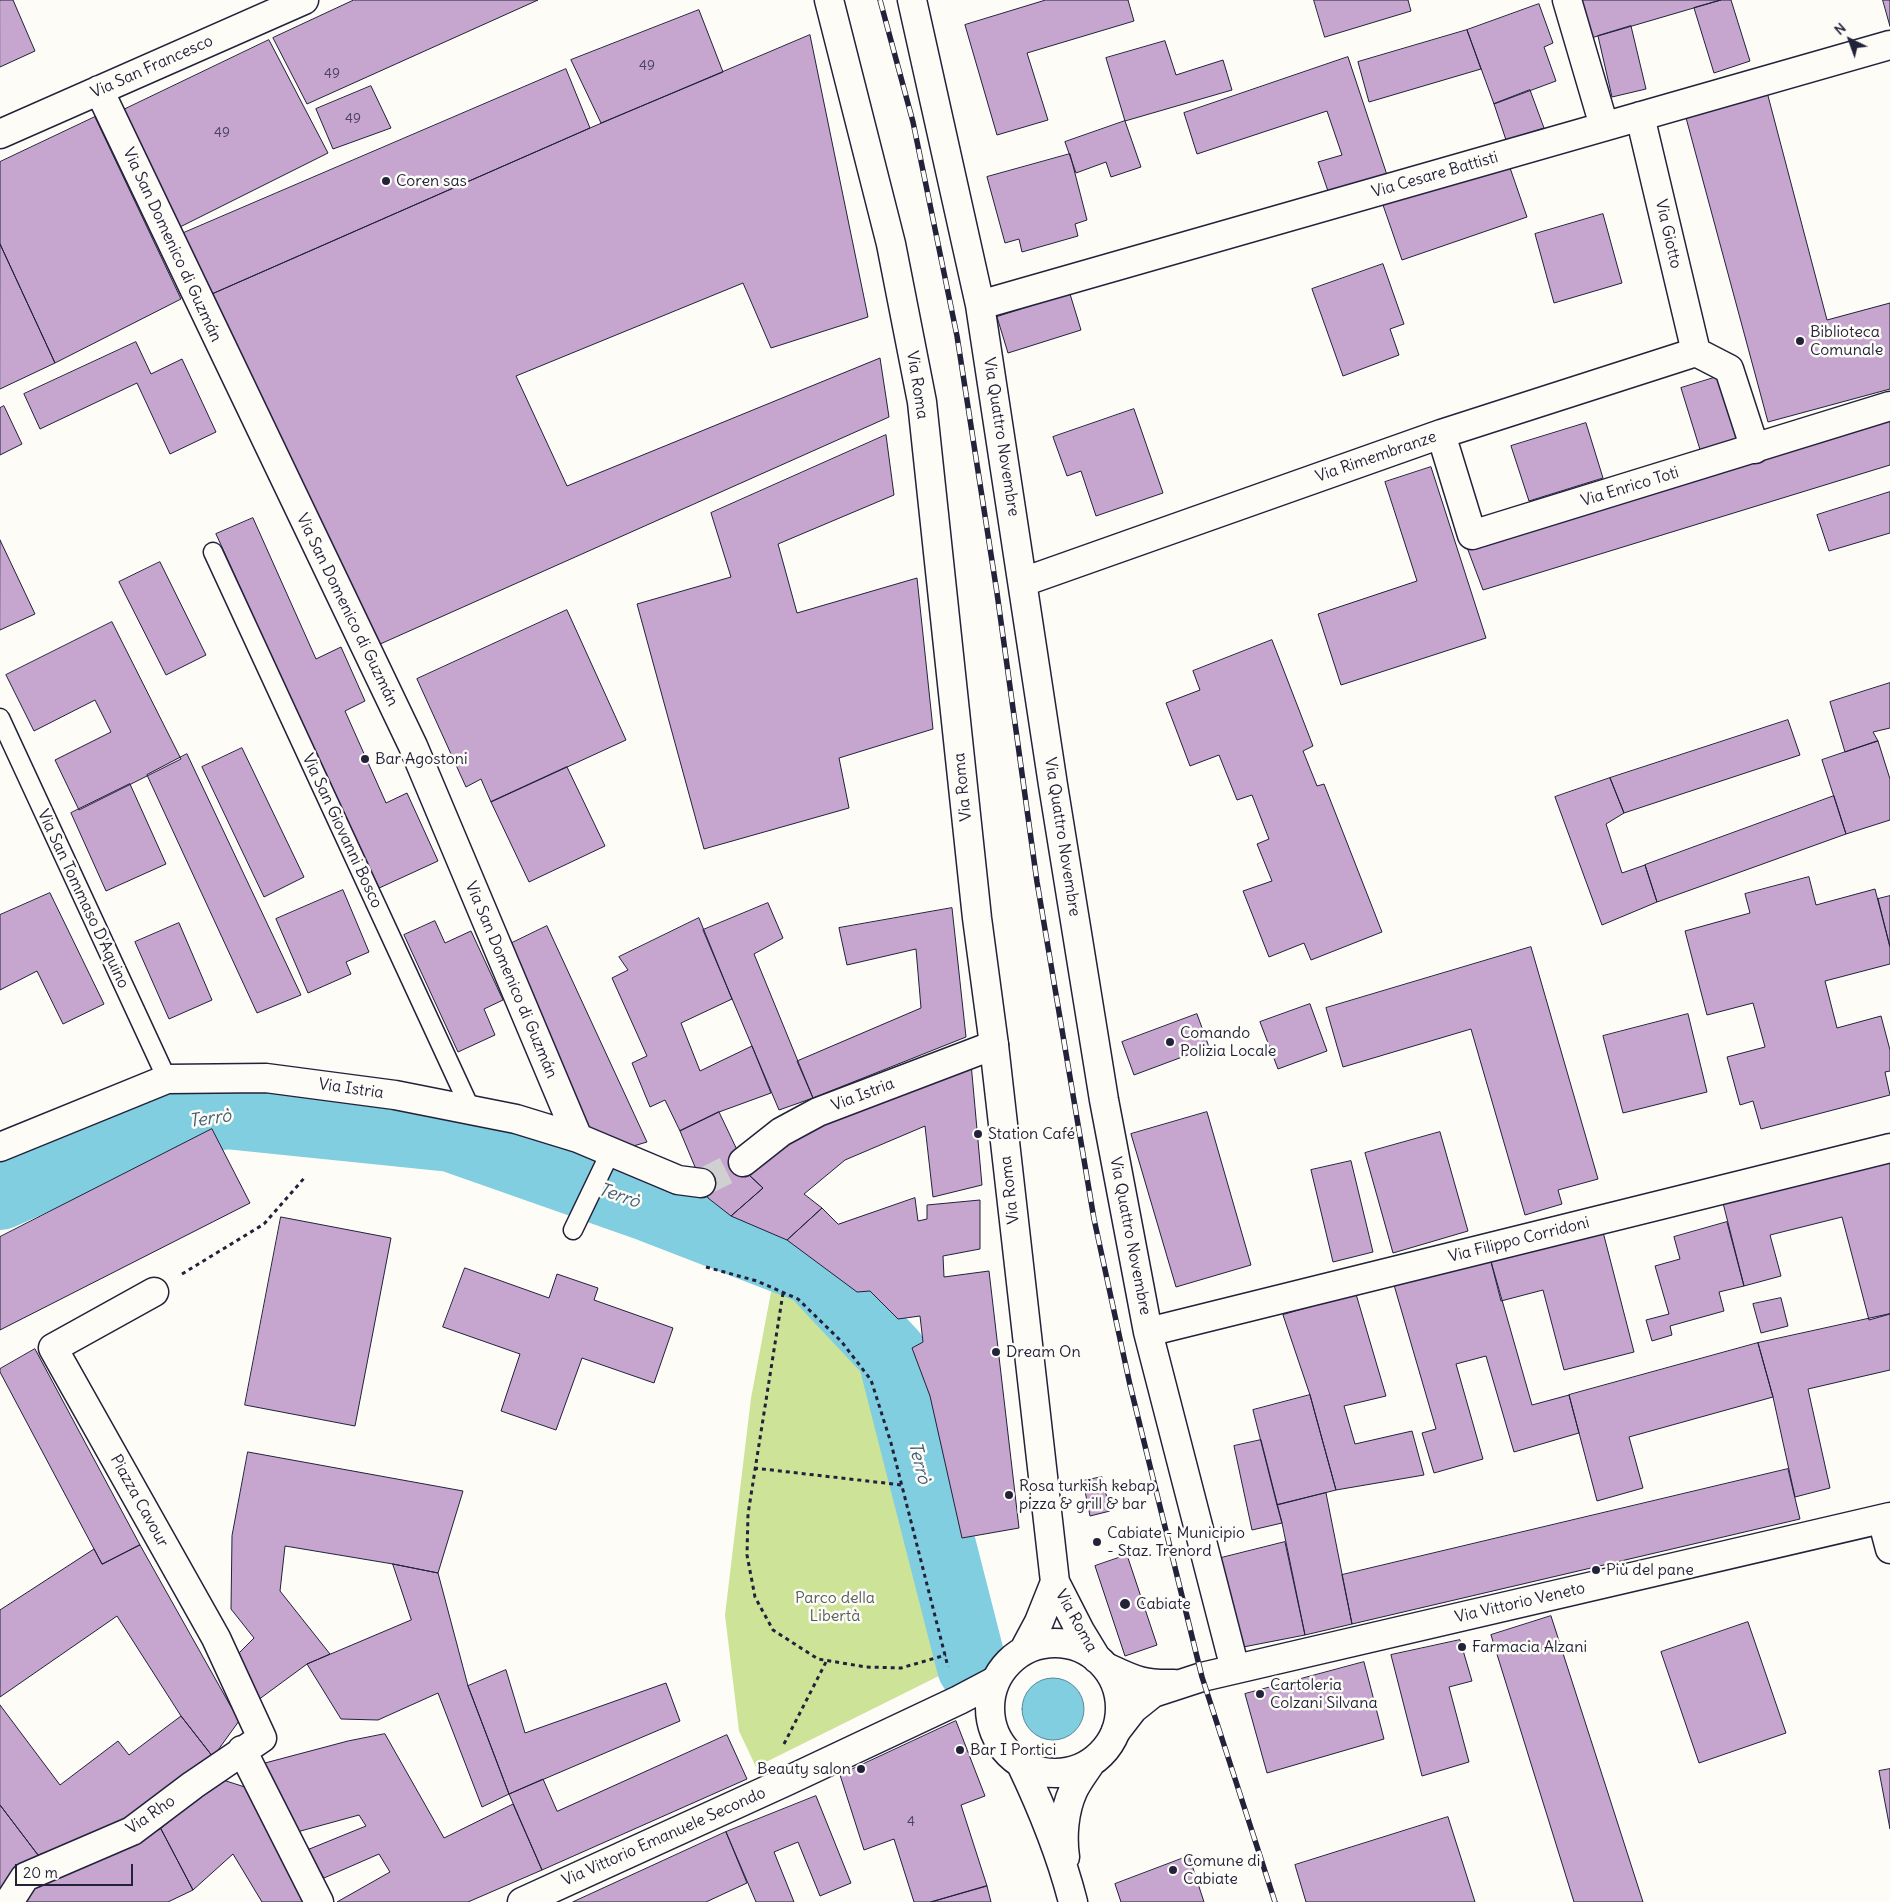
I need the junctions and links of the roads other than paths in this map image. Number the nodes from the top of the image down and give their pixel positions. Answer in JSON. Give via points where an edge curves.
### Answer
{"nodes":[{"id":1,"x":304,"y":0,"type":"edge"},
{"id":2,"x":829,"y":0,"type":"edge"},
{"id":3,"x":912,"y":0,"type":"edge"},
{"id":4,"x":1567,"y":0,"type":"edge"},
{"id":5,"x":1890,"y":45,"type":"edge"},
{"id":6,"x":98,"y":90,"type":"junction"},
{"id":7,"x":1640,"y":116,"type":"junction"},
{"id":8,"x":1604,"y":126,"type":"junction"},
{"id":9,"x":0,"y":134,"type":"edge"},
{"id":10,"x":980,"y":305,"type":"junction"},
{"id":11,"x":1696,"y":352,"type":"junction"},
{"id":12,"x":1890,"y":406,"type":"edge"},
{"id":13,"x":1441,"y":434,"type":"junction"},
{"id":14,"x":1755,"y":449,"type":"junction"},
{"id":15,"x":212,"y":552,"type":"dead end"},
{"id":16,"x":1023,"y":582,"type":"junction"},
{"id":17,"x":0,"y":718,"type":"edge"},
{"id":18,"x":994,"y":1045,"type":"junction"},
{"id":19,"x":167,"y":1079,"type":"junction"},
{"id":20,"x":471,"y":1110,"type":"junction"},
{"id":21,"x":578,"y":1138,"type":"junction"},
{"id":22,"x":0,"y":1147,"type":"edge"},
{"id":23,"x":1890,"y":1148,"type":"edge"},
{"id":24,"x":611,"y":1150,"type":"junction"},
{"id":25,"x":743,"y":1162,"type":"tunnel mouth"},
{"id":26,"x":702,"y":1182,"type":"tunnel mouth"},
{"id":27,"x":573,"y":1230,"type":"dead end"},
{"id":28,"x":154,"y":1292,"type":"road end"},
{"id":29,"x":1148,"y":1332,"type":"junction"},
{"id":30,"x":1886,"y":1518,"type":"edge"},
{"id":31,"x":1890,"y":1550,"type":"edge"},
{"id":32,"x":1055,"y":1582,"type":"junction"},
{"id":33,"x":1024,"y":1650,"type":"junction"},
{"id":34,"x":1101,"y":1663,"type":"junction"},
{"id":35,"x":1235,"y":1669,"type":"junction"},
{"id":36,"x":995,"y":1681,"type":"junction"},
{"id":37,"x":1181,"y":1683,"type":"junction"},
{"id":38,"x":1116,"y":1730,"type":"junction"},
{"id":39,"x":242,"y":1750,"type":"junction"},
{"id":40,"x":1021,"y":1764,"type":"junction"},
{"id":41,"x":1090,"y":1764,"type":"junction"},
{"id":42,"x":1071,"y":1892,"type":"edge"},
{"id":43,"x":10,"y":1902,"type":"edge"},
{"id":44,"x":319,"y":1902,"type":"edge"},
{"id":45,"x":522,"y":1902,"type":"edge"}],
"edges":[{"from":1,"to":6,"type":"street","name":"Via San Francesco"},
{"from":2,"to":18,"type":"street","name":"Via Roma","via":[[892,244],[922,402],[976,908]]},
{"from":3,"to":10,"type":"street","name":"Via Quattro Novembre"},
{"from":4,"to":8,"type":"street"},
{"from":5,"to":7,"type":"street","name":"Via Cesare Battisti"},
{"from":6,"to":9,"type":"street","name":"Via San Francesco"},
{"from":6,"to":21,"type":"street","name":"Via San Domenico di Guzmán","via":[[413,746]]},
{"from":7,"to":8,"type":"street","name":"Via Cesare Battisti"},
{"from":7,"to":11,"type":"street","name":"Via Giotto"},
{"from":8,"to":10,"type":"street","name":"Via Cesare Battisti"},
{"from":10,"to":16,"type":"street","name":"Via Quattro Novembre"},
{"from":11,"to":13,"type":"street","name":"Via Rimembranze"},
{"from":11,"to":14,"type":"street","via":[[1729,369]]},
{"from":12,"to":14,"type":"street","name":"Via Enrico Toti"},
{"from":13,"to":14,"type":"street","name":"Via Enrico Toti","via":[[1472,535]]},
{"from":13,"to":16,"type":"street","name":"Via Rimembranze"},
{"from":15,"to":20,"type":"lane","name":"Via San Giovanni Bosco"},
{"from":16,"to":29,"type":"street","name":"Via Quattro Novembre","via":[[1104,1100]]},
{"from":17,"to":19,"type":"lane","name":"Via San Tommaso D'Aquino"},
{"from":18,"to":25,"type":"street","name":"Via Istria","via":[[818,1112],[781,1132]]},
{"from":18,"to":32,"type":"street","name":"Via Roma"},
{"from":19,"to":20,"type":"street","name":"Via Istria","via":[[266,1078],[395,1095]]},
{"from":19,"to":22,"type":"street","name":"Via Istria"},
{"from":20,"to":21,"type":"street","name":"Via Istria","via":[[516,1119]]},
{"from":21,"to":24,"type":"street","name":"Via Istria"},
{"from":23,"to":29,"type":"street","name":"Via Filippo Corridoni"},
{"from":24,"to":26,"type":"street","name":"Via Istria","via":[[678,1180]]},
{"from":24,"to":27,"type":"lane"},
{"from":28,"to":39,"type":"street","name":"Piazza Cavour","via":[[53,1348],[216,1638],[262,1738]]},
{"from":29,"to":35,"type":"street","name":"Via Quattro Novembre"},
{"from":30,"to":31,"type":"street"},
{"from":30,"to":35,"type":"street","name":"Via Vittorio Veneto"},
{"from":32,"to":33,"type":"street","name":"Via Roma"},
{"from":32,"to":34,"type":"street","name":"Via Roma"},
{"from":33,"to":34,"type":"street","via":[[1046,1644],[1069,1644],[1089,1652]]},
{"from":33,"to":36,"type":"street","via":[[1007,1663]]},
{"from":34,"to":37,"type":"street","name":"Via Vittorio Veneto","via":[[1133,1680],[1151,1684]]},
{"from":34,"to":38,"type":"street","via":[[1117,1687],[1120,1708]]},
{"from":35,"to":37,"type":"street","name":"Via Vittorio Veneto"},
{"from":36,"to":40,"type":"street","via":[[990,1701],[990,1722],[998,1742],[1011,1758]]},
{"from":36,"to":45,"type":"street","name":"Via Vittorio Emanuele Secondo","via":[[787,1781]]},
{"from":37,"to":38,"type":"street","name":"Via Vittorio Veneto","via":[[1153,1693]]},
{"from":38,"to":41,"type":"street","via":[[1106,1750]]},
{"from":39,"to":43,"type":"street","name":"Via Rho","via":[[132,1831],[24,1877]]},
{"from":39,"to":44,"type":"street"},
{"from":40,"to":41,"type":"street","via":[[1050,1774],[1070,1772]]},
{"from":40,"to":42,"type":"street","via":[[1037,1797]]},
{"from":41,"to":42,"type":"street","via":[[1073,1791],[1066,1815],[1063,1839]]}]}
